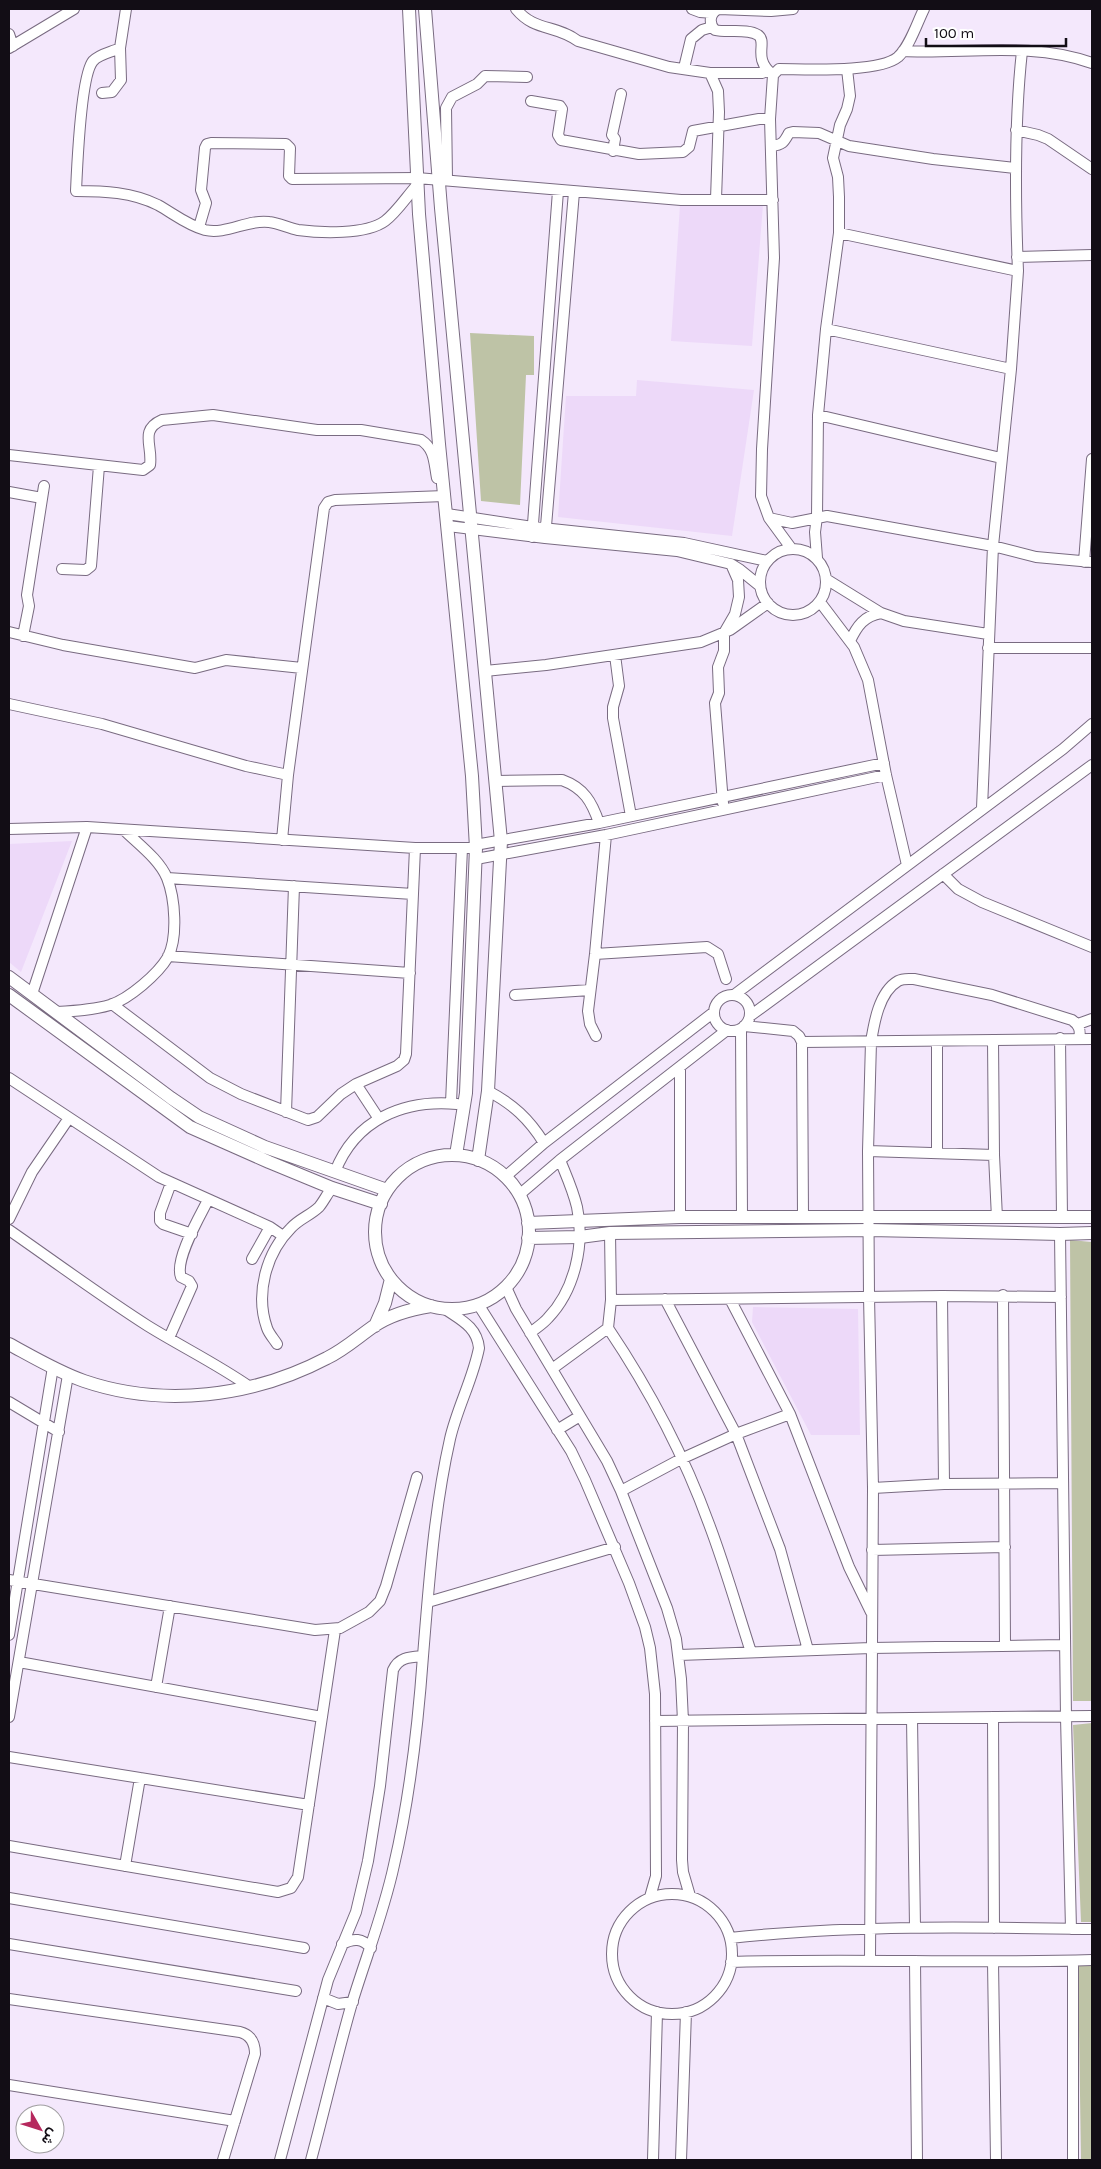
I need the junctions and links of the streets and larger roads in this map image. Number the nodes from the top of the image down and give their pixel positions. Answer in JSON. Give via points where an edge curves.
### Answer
{"nodes":[{"id":1,"x":74,"y":9,"type":"edge"},
{"id":2,"x":126,"y":9,"type":"edge"},
{"id":3,"x":409,"y":9,"type":"edge"},
{"id":4,"x":425,"y":9,"type":"edge"},
{"id":5,"x":516,"y":9,"type":"edge"},
{"id":6,"x":690,"y":9,"type":"edge"},
{"id":7,"x":793,"y":9,"type":"edge"},
{"id":8,"x":924,"y":9,"type":"edge"},
{"id":9,"x":771,"y":10,"type":"edge"},
{"id":10,"x":58,"y":13,"type":"edge"},
{"id":11,"x":713,"y":13,"type":"junction"},
{"id":12,"x":712,"y":27,"type":"junction"},
{"id":13,"x":9,"y":34,"type":"edge"},
{"id":14,"x":11,"y":47,"type":"edge"},
{"id":15,"x":120,"y":48,"type":"junction"},
{"id":16,"x":903,"y":51,"type":"junction"},
{"id":17,"x":1022,"y":51,"type":"junction"},
{"id":18,"x":1092,"y":63,"type":"edge"},
{"id":19,"x":684,"y":68,"type":"junction"},
{"id":20,"x":847,"y":69,"type":"junction"},
{"id":21,"x":710,"y":72,"type":"junction"},
{"id":22,"x":770,"y":73,"type":"junction"},
{"id":23,"x":527,"y":77,"type":"dead end"},
{"id":24,"x":102,"y":93,"type":"dead end"},
{"id":25,"x":622,"y":94,"type":"dead end"},
{"id":26,"x":531,"y":101,"type":"dead end"},
{"id":27,"x":770,"y":119,"type":"junction"},
{"id":28,"x":718,"y":127,"type":"junction"},
{"id":29,"x":1016,"y":130,"type":"junction"},
{"id":30,"x":836,"y":141,"type":"junction"},
{"id":31,"x":772,"y":146,"type":"junction"},
{"id":32,"x":613,"y":150,"type":"junction"},
{"id":33,"x":1015,"y":168,"type":"junction"},
{"id":34,"x":1092,"y":169,"type":"edge"},
{"id":35,"x":443,"y":179,"type":"junction"},
{"id":36,"x":417,"y":181,"type":"junction"},
{"id":37,"x":558,"y":190,"type":"junction"},
{"id":38,"x":574,"y":192,"type":"junction"},
{"id":39,"x":716,"y":199,"type":"junction"},
{"id":40,"x":773,"y":200,"type":"junction"},
{"id":41,"x":199,"y":227,"type":"junction"},
{"id":42,"x":839,"y":233,"type":"junction"},
{"id":43,"x":1092,"y":255,"type":"edge"},
{"id":44,"x":1017,"y":257,"type":"junction"},
{"id":45,"x":1018,"y":272,"type":"junction"},
{"id":46,"x":826,"y":329,"type":"junction"},
{"id":47,"x":1012,"y":370,"type":"junction"},
{"id":48,"x":818,"y":415,"type":"junction"},
{"id":49,"x":9,"y":455,"type":"edge"},
{"id":50,"x":1001,"y":458,"type":"junction"},
{"id":51,"x":1092,"y":459,"type":"edge"},
{"id":52,"x":99,"y":466,"type":"junction"},
{"id":53,"x":44,"y":486,"type":"dead end"},
{"id":54,"x":9,"y":492,"type":"edge"},
{"id":55,"x":443,"y":496,"type":"junction"},
{"id":56,"x":42,"y":498,"type":"junction"},
{"id":57,"x":817,"y":517,"type":"junction"},
{"id":58,"x":769,"y":518,"type":"junction"},
{"id":59,"x":447,"y":520,"type":"junction"},
{"id":60,"x":471,"y":524,"type":"junction"},
{"id":61,"x":533,"y":532,"type":"junction"},
{"id":62,"x":545,"y":533,"type":"junction"},
{"id":63,"x":993,"y":546,"type":"junction"},
{"id":64,"x":791,"y":548,"type":"junction"},
{"id":65,"x":817,"y":558,"type":"junction"},
{"id":66,"x":767,"y":561,"type":"junction"},
{"id":67,"x":1088,"y":562,"type":"edge"},
{"id":68,"x":730,"y":564,"type":"junction"},
{"id":69,"x":62,"y":569,"type":"dead end"},
{"id":70,"x":826,"y":579,"type":"junction"},
{"id":71,"x":760,"y":586,"type":"junction"},
{"id":72,"x":820,"y":602,"type":"junction"},
{"id":73,"x":768,"y":603,"type":"junction"},
{"id":74,"x":881,"y":613,"type":"junction"},
{"id":75,"x":9,"y":632,"type":"edge"},
{"id":76,"x":724,"y":633,"type":"junction"},
{"id":77,"x":988,"y":634,"type":"junction"},
{"id":78,"x":23,"y":636,"type":"junction"},
{"id":79,"x":850,"y":641,"type":"junction"},
{"id":80,"x":988,"y":648,"type":"junction"},
{"id":81,"x":1092,"y":648,"type":"edge"},
{"id":82,"x":615,"y":655,"type":"junction"},
{"id":83,"x":302,"y":668,"type":"junction"},
{"id":84,"x":485,"y":671,"type":"junction"},
{"id":85,"x":9,"y":704,"type":"edge"},
{"id":86,"x":1092,"y":724,"type":"edge"},
{"id":87,"x":1092,"y":730,"type":"edge"},
{"id":88,"x":1092,"y":734,"type":"edge"},
{"id":89,"x":884,"y":763,"type":"junction"},
{"id":90,"x":1092,"y":765,"type":"edge"},
{"id":91,"x":288,"y":775,"type":"junction"},
{"id":92,"x":886,"y":775,"type":"junction"},
{"id":93,"x":496,"y":782,"type":"junction"},
{"id":94,"x":723,"y":797,"type":"junction"},
{"id":95,"x":982,"y":808,"type":"junction"},
{"id":96,"x":724,"y":809,"type":"junction"},
{"id":97,"x":631,"y":816,"type":"junction"},
{"id":98,"x":599,"y":823,"type":"junction"},
{"id":99,"x":87,"y":827,"type":"junction"},
{"id":100,"x":9,"y":829,"type":"edge"},
{"id":101,"x":124,"y":830,"type":"junction"},
{"id":102,"x":606,"y":835,"type":"junction"},
{"id":103,"x":282,"y":840,"type":"junction"},
{"id":104,"x":501,"y":841,"type":"junction"},
{"id":105,"x":415,"y":848,"type":"junction"},
{"id":106,"x":462,"y":848,"type":"junction"},
{"id":107,"x":476,"y":851,"type":"junction"},
{"id":108,"x":501,"y":856,"type":"junction"},
{"id":109,"x":906,"y":865,"type":"junction"},
{"id":110,"x":943,"y":874,"type":"junction"},
{"id":111,"x":167,"y":878,"type":"junction"},
{"id":112,"x":294,"y":886,"type":"junction"},
{"id":113,"x":413,"y":894,"type":"junction"},
{"id":114,"x":1092,"y":947,"type":"edge"},
{"id":115,"x":595,"y":954,"type":"junction"},
{"id":116,"x":168,"y":956,"type":"junction"},
{"id":117,"x":291,"y":965,"type":"junction"},
{"id":118,"x":410,"y":973,"type":"junction"},
{"id":119,"x":9,"y":977,"type":"edge"},
{"id":120,"x":726,"y":979,"type":"dead end"},
{"id":121,"x":590,"y":990,"type":"junction"},
{"id":122,"x":32,"y":994,"type":"junction"},
{"id":123,"x":9,"y":995,"type":"edge"},
{"id":124,"x":515,"y":995,"type":"dead end"},
{"id":125,"x":734,"y":995,"type":"junction"},
{"id":126,"x":112,"y":1004,"type":"junction"},
{"id":127,"x":57,"y":1012,"type":"junction"},
{"id":128,"x":714,"y":1012,"type":"junction"},
{"id":129,"x":750,"y":1016,"type":"junction"},
{"id":130,"x":1092,"y":1019,"type":"edge"},
{"id":131,"x":1078,"y":1024,"type":"junction"},
{"id":132,"x":742,"y":1027,"type":"junction"},
{"id":133,"x":727,"y":1030,"type":"junction"},
{"id":134,"x":596,"y":1036,"type":"dead end"},
{"id":135,"x":1060,"y":1038,"type":"junction"},
{"id":136,"x":1092,"y":1038,"type":"edge"},
{"id":137,"x":1080,"y":1039,"type":"junction"},
{"id":138,"x":993,"y":1040,"type":"junction"},
{"id":139,"x":938,"y":1041,"type":"junction"},
{"id":140,"x":802,"y":1042,"type":"junction"},
{"id":141,"x":871,"y":1042,"type":"junction"},
{"id":142,"x":680,"y":1067,"type":"junction"},
{"id":143,"x":9,"y":1078,"type":"edge"},
{"id":144,"x":356,"y":1084,"type":"junction"},
{"id":145,"x":488,"y":1091,"type":"junction"},
{"id":146,"x":458,"y":1104,"type":"junction"},
{"id":147,"x":286,"y":1112,"type":"junction"},
{"id":148,"x":69,"y":1118,"type":"junction"},
{"id":149,"x":379,"y":1119,"type":"junction"},
{"id":150,"x":544,"y":1143,"type":"junction"},
{"id":151,"x":868,"y":1151,"type":"junction"},
{"id":152,"x":937,"y":1152,"type":"junction"},
{"id":153,"x":456,"y":1155,"type":"junction"},
{"id":154,"x":994,"y":1155,"type":"junction"},
{"id":155,"x":478,"y":1160,"type":"junction"},
{"id":156,"x":560,"y":1160,"type":"junction"},
{"id":157,"x":335,"y":1172,"type":"junction"},
{"id":158,"x":505,"y":1177,"type":"junction"},
{"id":159,"x":171,"y":1183,"type":"junction"},
{"id":160,"x":332,"y":1188,"type":"junction"},
{"id":161,"x":388,"y":1190,"type":"junction"},
{"id":162,"x":519,"y":1195,"type":"junction"},
{"id":163,"x":208,"y":1200,"type":"junction"},
{"id":164,"x":381,"y":1204,"type":"junction"},
{"id":165,"x":680,"y":1217,"type":"junction"},
{"id":166,"x":742,"y":1217,"type":"junction"},
{"id":167,"x":803,"y":1217,"type":"junction"},
{"id":168,"x":997,"y":1218,"type":"junction"},
{"id":169,"x":1062,"y":1218,"type":"junction"},
{"id":170,"x":1092,"y":1218,"type":"edge"},
{"id":171,"x":9,"y":1220,"type":"edge"},
{"id":172,"x":579,"y":1222,"type":"junction"},
{"id":173,"x":528,"y":1223,"type":"junction"},
{"id":174,"x":869,"y":1223,"type":"junction"},
{"id":175,"x":270,"y":1227,"type":"junction"},
{"id":176,"x":9,"y":1230,"type":"edge"},
{"id":177,"x":610,"y":1233,"type":"junction"},
{"id":178,"x":1092,"y":1233,"type":"edge"},
{"id":179,"x":192,"y":1234,"type":"junction"},
{"id":180,"x":1060,"y":1234,"type":"junction"},
{"id":181,"x":283,"y":1236,"type":"junction"},
{"id":182,"x":580,"y":1237,"type":"junction"},
{"id":183,"x":528,"y":1238,"type":"junction"},
{"id":184,"x":252,"y":1258,"type":"dead end"},
{"id":185,"x":391,"y":1279,"type":"junction"},
{"id":186,"x":506,"y":1286,"type":"junction"},
{"id":187,"x":1003,"y":1295,"type":"junction"},
{"id":188,"x":869,"y":1296,"type":"junction"},
{"id":189,"x":942,"y":1296,"type":"junction"},
{"id":190,"x":1061,"y":1297,"type":"junction"},
{"id":191,"x":665,"y":1299,"type":"junction"},
{"id":192,"x":730,"y":1299,"type":"junction"},
{"id":193,"x":611,"y":1300,"type":"junction"},
{"id":194,"x":478,"y":1304,"type":"junction"},
{"id":195,"x":431,"y":1306,"type":"junction"},
{"id":196,"x":445,"y":1309,"type":"junction"},
{"id":197,"x":375,"y":1326,"type":"junction"},
{"id":198,"x":608,"y":1328,"type":"junction"},
{"id":199,"x":530,"y":1333,"type":"junction"},
{"id":200,"x":169,"y":1338,"type":"junction"},
{"id":201,"x":9,"y":1344,"type":"edge"},
{"id":202,"x":277,"y":1344,"type":"dead end"},
{"id":203,"x":52,"y":1367,"type":"junction"},
{"id":204,"x":552,"y":1369,"type":"junction"},
{"id":205,"x":68,"y":1375,"type":"junction"},
{"id":206,"x":250,"y":1388,"type":"junction"},
{"id":207,"x":9,"y":1402,"type":"edge"},
{"id":208,"x":790,"y":1414,"type":"junction"},
{"id":209,"x":580,"y":1416,"type":"junction"},
{"id":210,"x":44,"y":1422,"type":"junction"},
{"id":211,"x":557,"y":1430,"type":"junction"},
{"id":212,"x":59,"y":1432,"type":"junction"},
{"id":213,"x":736,"y":1434,"type":"junction"},
{"id":214,"x":681,"y":1459,"type":"junction"},
{"id":215,"x":417,"y":1477,"type":"dead end"},
{"id":216,"x":1063,"y":1483,"type":"junction"},
{"id":217,"x":944,"y":1484,"type":"junction"},
{"id":218,"x":1004,"y":1484,"type":"junction"},
{"id":219,"x":873,"y":1488,"type":"junction"},
{"id":220,"x":621,"y":1490,"type":"junction"},
{"id":221,"x":615,"y":1547,"type":"junction"},
{"id":222,"x":1005,"y":1547,"type":"junction"},
{"id":223,"x":872,"y":1550,"type":"junction"},
{"id":224,"x":13,"y":1580,"type":"edge"},
{"id":225,"x":33,"y":1584,"type":"junction"},
{"id":226,"x":428,"y":1602,"type":"junction"},
{"id":227,"x":170,"y":1606,"type":"junction"},
{"id":228,"x":872,"y":1614,"type":"junction"},
{"id":229,"x":334,"y":1630,"type":"junction"},
{"id":230,"x":9,"y":1634,"type":"edge"},
{"id":231,"x":1065,"y":1645,"type":"junction"},
{"id":232,"x":1005,"y":1646,"type":"junction"},
{"id":233,"x":872,"y":1648,"type":"junction"},
{"id":234,"x":808,"y":1650,"type":"junction"},
{"id":235,"x":751,"y":1652,"type":"junction"},
{"id":236,"x":679,"y":1655,"type":"junction"},
{"id":237,"x":423,"y":1656,"type":"junction"},
{"id":238,"x":19,"y":1662,"type":"junction"},
{"id":239,"x":156,"y":1687,"type":"junction"},
{"id":240,"x":9,"y":1716,"type":"edge"},
{"id":241,"x":1066,"y":1716,"type":"junction"},
{"id":242,"x":1092,"y":1716,"type":"edge"},
{"id":243,"x":322,"y":1717,"type":"junction"},
{"id":244,"x":993,"y":1717,"type":"junction"},
{"id":245,"x":912,"y":1718,"type":"junction"},
{"id":246,"x":871,"y":1719,"type":"junction"},
{"id":247,"x":655,"y":1721,"type":"junction"},
{"id":248,"x":683,"y":1721,"type":"junction"},
{"id":249,"x":9,"y":1757,"type":"edge"},
{"id":250,"x":140,"y":1778,"type":"junction"},
{"id":251,"x":309,"y":1805,"type":"junction"},
{"id":252,"x":9,"y":1846,"type":"edge"},
{"id":253,"x":126,"y":1866,"type":"junction"},
{"id":254,"x":690,"y":1896,"type":"junction"},
{"id":255,"x":650,"y":1897,"type":"junction"},
{"id":256,"x":9,"y":1898,"type":"edge"},
{"id":257,"x":915,"y":1927,"type":"junction"},
{"id":258,"x":994,"y":1928,"type":"junction"},
{"id":259,"x":1070,"y":1928,"type":"junction"},
{"id":260,"x":871,"y":1929,"type":"junction"},
{"id":261,"x":1092,"y":1929,"type":"edge"},
{"id":262,"x":730,"y":1938,"type":"junction"},
{"id":263,"x":9,"y":1944,"type":"edge"},
{"id":264,"x":342,"y":1944,"type":"junction"},
{"id":265,"x":304,"y":1948,"type":"dead end"},
{"id":266,"x":372,"y":1948,"type":"junction"},
{"id":267,"x":870,"y":1960,"type":"junction"},
{"id":268,"x":1073,"y":1960,"type":"junction"},
{"id":269,"x":1092,"y":1960,"type":"edge"},
{"id":270,"x":915,"y":1961,"type":"junction"},
{"id":271,"x":731,"y":1962,"type":"junction"},
{"id":272,"x":993,"y":1962,"type":"junction"},
{"id":273,"x":296,"y":1991,"type":"dead end"},
{"id":274,"x":324,"y":1998,"type":"junction"},
{"id":275,"x":9,"y":1999,"type":"edge"},
{"id":276,"x":353,"y":2002,"type":"junction"},
{"id":277,"x":657,"y":2012,"type":"junction"},
{"id":278,"x":686,"y":2012,"type":"junction"},
{"id":279,"x":9,"y":2085,"type":"edge"},
{"id":280,"x":234,"y":2121,"type":"junction"},
{"id":281,"x":223,"y":2160,"type":"edge"},
{"id":282,"x":280,"y":2160,"type":"edge"},
{"id":283,"x":311,"y":2160,"type":"edge"},
{"id":284,"x":653,"y":2160,"type":"edge"},
{"id":285,"x":681,"y":2160,"type":"edge"},
{"id":286,"x":917,"y":2160,"type":"edge"},
{"id":287,"x":996,"y":2160,"type":"edge"},
{"id":288,"x":1074,"y":2160,"type":"edge"}],
"edges":[{"from":1,"to":10,"type":"street"},
{"from":2,"to":15,"type":"street"},
{"from":3,"to":36,"type":"street"},
{"from":4,"to":35,"type":"street"},
{"from":5,"to":19,"type":"street","via":[[532,24],[567,33],[578,41],[669,67]]},
{"from":6,"to":11,"type":"street"},
{"from":7,"to":9,"type":"street"},
{"from":8,"to":16,"type":"street"},
{"from":9,"to":11,"type":"street","via":[[719,9]]},
{"from":10,"to":14,"type":"street"},
{"from":11,"to":12,"type":"street"},
{"from":12,"to":19,"type":"street","via":[[691,39]]},
{"from":12,"to":22,"type":"street","via":[[719,31],[760,36],[763,41],[761,61]]},
{"from":13,"to":14,"type":"street"},
{"from":15,"to":24,"type":"street","via":[[121,80],[112,92]]},
{"from":15,"to":41,"type":"street","via":[[97,58],[88,69],[76,191],[120,192],[141,198],[179,220]]},
{"from":16,"to":17,"type":"street"},
{"from":16,"to":20,"type":"street","via":[[888,63]]},
{"from":17,"to":18,"type":"street","via":[[1053,52]]},
{"from":17,"to":29,"type":"street"},
{"from":19,"to":21,"type":"street"},
{"from":20,"to":22,"type":"street","via":[[779,69]]},
{"from":20,"to":30,"type":"street","via":[[850,96]]},
{"from":21,"to":22,"type":"street"},
{"from":21,"to":28,"type":"street","via":[[718,91]]},
{"from":22,"to":27,"type":"street"},
{"from":23,"to":35,"type":"street","via":[[485,76],[449,100],[445,113]]},
{"from":25,"to":32,"type":"street","via":[[612,135],[615,139]]},
{"from":26,"to":32,"type":"street","via":[[560,106],[558,135],[561,140]]},
{"from":27,"to":28,"type":"street"},
{"from":27,"to":31,"type":"street"},
{"from":28,"to":32,"type":"street","via":[[693,132],[689,147],[683,152],[639,154]]},
{"from":28,"to":39,"type":"street"},
{"from":29,"to":33,"type":"street"},
{"from":29,"to":34,"type":"street","via":[[1048,139]]},
{"from":30,"to":31,"type":"street","via":[[818,133],[793,132],[780,146]]},
{"from":30,"to":33,"type":"street","via":[[900,154]]},
{"from":30,"to":42,"type":"street","via":[[833,158],[840,197]]},
{"from":31,"to":40,"type":"street"},
{"from":33,"to":44,"type":"street"},
{"from":35,"to":36,"type":"street"},
{"from":35,"to":37,"type":"street"},
{"from":35,"to":60,"type":"street"},
{"from":36,"to":41,"type":"street","via":[[385,221],[364,230],[298,230],[268,221],[221,230]]},
{"from":36,"to":41,"type":"street","via":[[292,179],[289,176],[290,148],[286,144],[211,143],[205,148],[201,190],[206,203]]},
{"from":36,"to":55,"type":"street"},
{"from":37,"to":38,"type":"street"},
{"from":37,"to":61,"type":"street"},
{"from":38,"to":39,"type":"street","via":[[681,200]]},
{"from":38,"to":62,"type":"street"},
{"from":39,"to":40,"type":"street"},
{"from":40,"to":58,"type":"street","via":[[774,258],[760,474],[761,496]]},
{"from":42,"to":45,"type":"street"},
{"from":42,"to":46,"type":"street"},
{"from":43,"to":44,"type":"street"},
{"from":44,"to":45,"type":"street"},
{"from":45,"to":47,"type":"street"},
{"from":46,"to":47,"type":"street"},
{"from":46,"to":48,"type":"street"},
{"from":47,"to":50,"type":"street"},
{"from":48,"to":50,"type":"street"},
{"from":48,"to":57,"type":"street"},
{"from":49,"to":52,"type":"street"},
{"from":50,"to":63,"type":"street"},
{"from":51,"to":67,"type":"street"},
{"from":52,"to":55,"type":"street","via":[[143,470],[150,465],[148,432],[155,423],[213,415],[317,430],[361,430],[421,440],[432,451]]},
{"from":52,"to":69,"type":"street","via":[[91,566],[86,570]]},
{"from":53,"to":56,"type":"street"},
{"from":54,"to":56,"type":"street"},
{"from":55,"to":59,"type":"street"},
{"from":55,"to":83,"type":"street","via":[[328,502],[324,508]]},
{"from":56,"to":78,"type":"street"},
{"from":57,"to":58,"type":"street","via":[[792,523]]},
{"from":57,"to":63,"type":"street","via":[[827,516]]},
{"from":57,"to":65,"type":"street"},
{"from":58,"to":64,"type":"street"},
{"from":59,"to":60,"type":"street"},
{"from":59,"to":107,"type":"street","via":[[472,776]]},
{"from":60,"to":61,"type":"street"},
{"from":60,"to":84,"type":"street"},
{"from":61,"to":62,"type":"street"},
{"from":62,"to":66,"type":"street","via":[[684,543]]},
{"from":62,"to":68,"type":"street","via":[[677,551]]},
{"from":63,"to":67,"type":"street","via":[[1036,557]]},
{"from":63,"to":77,"type":"street"},
{"from":64,"to":65,"type":"street","via":[[805,550]]},
{"from":64,"to":66,"type":"street","via":[[778,552]]},
{"from":65,"to":70,"type":"street"},
{"from":66,"to":71,"type":"street"},
{"from":68,"to":71,"type":"street"},
{"from":68,"to":76,"type":"street","via":[[738,580],[739,597],[735,614]]},
{"from":70,"to":72,"type":"street"},
{"from":70,"to":74,"type":"street"},
{"from":71,"to":73,"type":"street"},
{"from":72,"to":73,"type":"street","via":[[800,614],[788,614]]},
{"from":72,"to":79,"type":"street"},
{"from":73,"to":76,"type":"street"},
{"from":74,"to":77,"type":"street","via":[[904,621]]},
{"from":74,"to":79,"type":"street","via":[[871,615],[856,627]]},
{"from":75,"to":78,"type":"street"},
{"from":76,"to":82,"type":"street","via":[[691,644]]},
{"from":76,"to":94,"type":"street","via":[[724,651],[718,667],[719,693],[715,704]]},
{"from":77,"to":80,"type":"street"},
{"from":78,"to":83,"type":"street","via":[[196,668],[226,660]]},
{"from":79,"to":89,"type":"street","via":[[868,680]]},
{"from":80,"to":81,"type":"street"},
{"from":80,"to":95,"type":"street"},
{"from":82,"to":84,"type":"street"},
{"from":82,"to":97,"type":"street","via":[[619,686],[613,718]]},
{"from":83,"to":91,"type":"street"},
{"from":84,"to":93,"type":"street"},
{"from":85,"to":91,"type":"street","via":[[102,724]]},
{"from":86,"to":95,"type":"street"},
{"from":87,"to":88,"type":"street"},
{"from":89,"to":92,"type":"street"},
{"from":89,"to":94,"type":"street"},
{"from":90,"to":110,"type":"street"},
{"from":91,"to":103,"type":"street"},
{"from":92,"to":96,"type":"street"},
{"from":92,"to":109,"type":"street"},
{"from":93,"to":98,"type":"street","via":[[562,780],[570,783],[587,796]]},
{"from":93,"to":104,"type":"street"},
{"from":94,"to":96,"type":"street"},
{"from":94,"to":97,"type":"street"},
{"from":95,"to":109,"type":"street"},
{"from":96,"to":102,"type":"street"},
{"from":97,"to":98,"type":"street"},
{"from":98,"to":104,"type":"street"},
{"from":99,"to":100,"type":"street"},
{"from":99,"to":101,"type":"street"},
{"from":99,"to":122,"type":"street"},
{"from":101,"to":103,"type":"street"},
{"from":101,"to":111,"type":"street"},
{"from":102,"to":108,"type":"street"},
{"from":102,"to":115,"type":"street"},
{"from":103,"to":105,"type":"street"},
{"from":104,"to":107,"type":"street"},
{"from":104,"to":108,"type":"street"},
{"from":105,"to":106,"type":"street"},
{"from":105,"to":113,"type":"street"},
{"from":106,"to":107,"type":"street"},
{"from":106,"to":146,"type":"street"},
{"from":107,"to":108,"type":"street"},
{"from":107,"to":146,"type":"street"},
{"from":108,"to":145,"type":"street"},
{"from":109,"to":125,"type":"street"},
{"from":110,"to":114,"type":"street","via":[[958,889],[982,902]]},
{"from":110,"to":129,"type":"street"},
{"from":111,"to":112,"type":"street"},
{"from":111,"to":116,"type":"street","via":[[174,908],[175,932]]},
{"from":112,"to":113,"type":"street"},
{"from":112,"to":117,"type":"street"},
{"from":113,"to":118,"type":"street"},
{"from":115,"to":120,"type":"street","via":[[707,947],[718,954]]},
{"from":115,"to":121,"type":"street"},
{"from":116,"to":117,"type":"street"},
{"from":116,"to":126,"type":"street","via":[[137,989]]},
{"from":117,"to":118,"type":"street"},
{"from":117,"to":147,"type":"street"},
{"from":118,"to":144,"type":"street","via":[[404,1060]]},
{"from":119,"to":122,"type":"street"},
{"from":121,"to":124,"type":"street"},
{"from":121,"to":134,"type":"street","via":[[588,1017]]},
{"from":122,"to":127,"type":"street"},
{"from":123,"to":160,"type":"street","via":[[190,1127]]},
{"from":125,"to":128,"type":"street","via":[[721,999]]},
{"from":125,"to":129,"type":"street","via":[[746,1002]]},
{"from":126,"to":127,"type":"street"},
{"from":126,"to":147,"type":"street","via":[[210,1078]]},
{"from":127,"to":157,"type":"street","via":[[199,1117],[266,1148]]},
{"from":128,"to":133,"type":"street","via":[[720,1026]]},
{"from":128,"to":150,"type":"street"},
{"from":129,"to":132,"type":"street"},
{"from":130,"to":131,"type":"street"},
{"from":131,"to":137,"type":"street"},
{"from":131,"to":141,"type":"street","via":[[984,993],[903,979],[887,993],[878,1010]]},
{"from":132,"to":133,"type":"street"},
{"from":132,"to":140,"type":"street","via":[[793,1031]]},
{"from":132,"to":166,"type":"street"},
{"from":133,"to":142,"type":"street"},
{"from":135,"to":137,"type":"street"},
{"from":135,"to":138,"type":"street"},
{"from":135,"to":169,"type":"street"},
{"from":136,"to":137,"type":"street"},
{"from":138,"to":139,"type":"street"},
{"from":138,"to":154,"type":"street"},
{"from":139,"to":141,"type":"street"},
{"from":139,"to":152,"type":"street"},
{"from":140,"to":141,"type":"street"},
{"from":140,"to":167,"type":"street"},
{"from":141,"to":151,"type":"street"},
{"from":142,"to":156,"type":"street"},
{"from":142,"to":165,"type":"street"},
{"from":143,"to":148,"type":"street"},
{"from":144,"to":147,"type":"street","via":[[311,1120]]},
{"from":144,"to":149,"type":"street"},
{"from":145,"to":150,"type":"street","via":[[521,1112]]},
{"from":145,"to":155,"type":"street"},
{"from":146,"to":149,"type":"street","via":[[421,1104]]},
{"from":146,"to":153,"type":"street"},
{"from":148,"to":159,"type":"street"},
{"from":148,"to":171,"type":"street","via":[[36,1165]]},
{"from":149,"to":157,"type":"street","via":[[349,1145]]},
{"from":150,"to":158,"type":"street"},
{"from":151,"to":152,"type":"street"},
{"from":151,"to":174,"type":"street"},
{"from":152,"to":154,"type":"street"},
{"from":153,"to":155,"type":"street"},
{"from":153,"to":161,"type":"street","via":[[424,1160],[410,1168]]},
{"from":154,"to":168,"type":"street"},
{"from":155,"to":158,"type":"street"},
{"from":156,"to":162,"type":"street"},
{"from":156,"to":172,"type":"street","via":[[573,1192]]},
{"from":157,"to":161,"type":"street"},
{"from":158,"to":162,"type":"street"},
{"from":159,"to":163,"type":"street"},
{"from":159,"to":179,"type":"street","via":[[160,1221]]},
{"from":160,"to":164,"type":"street"},
{"from":160,"to":181,"type":"street","via":[[318,1207]]},
{"from":161,"to":164,"type":"street"},
{"from":162,"to":173,"type":"street"},
{"from":163,"to":175,"type":"street"},
{"from":163,"to":179,"type":"street"},
{"from":164,"to":185,"type":"street","via":[[376,1245],[381,1263]]},
{"from":165,"to":166,"type":"street"},
{"from":165,"to":172,"type":"street"},
{"from":166,"to":167,"type":"street"},
{"from":167,"to":174,"type":"street"},
{"from":168,"to":169,"type":"street"},
{"from":168,"to":174,"type":"street"},
{"from":169,"to":170,"type":"street"},
{"from":172,"to":173,"type":"street"},
{"from":172,"to":182,"type":"street"},
{"from":173,"to":183,"type":"street"},
{"from":174,"to":177,"type":"street"},
{"from":174,"to":180,"type":"street"},
{"from":174,"to":188,"type":"street"},
{"from":175,"to":181,"type":"street"},
{"from":175,"to":184,"type":"street"},
{"from":176,"to":200,"type":"street"},
{"from":177,"to":182,"type":"street"},
{"from":177,"to":193,"type":"street"},
{"from":178,"to":180,"type":"street"},
{"from":179,"to":200,"type":"street","via":[[179,1273],[192,1286]]},
{"from":180,"to":190,"type":"street"},
{"from":181,"to":202,"type":"street","via":[[273,1252],[262,1290],[268,1329]]},
{"from":182,"to":183,"type":"street"},
{"from":182,"to":199,"type":"street","via":[[573,1273],[561,1300],[548,1318]]},
{"from":183,"to":186,"type":"street","via":[[519,1269]]},
{"from":185,"to":195,"type":"street","via":[[409,1296]]},
{"from":185,"to":197,"type":"street","via":[[386,1303]]},
{"from":186,"to":194,"type":"street"},
{"from":186,"to":199,"type":"street","via":[[511,1302]]},
{"from":187,"to":189,"type":"street"},
{"from":187,"to":190,"type":"street"},
{"from":187,"to":218,"type":"street"},
{"from":188,"to":189,"type":"street"},
{"from":188,"to":192,"type":"street"},
{"from":188,"to":219,"type":"street"},
{"from":189,"to":217,"type":"street"},
{"from":190,"to":216,"type":"street"},
{"from":191,"to":192,"type":"street"},
{"from":191,"to":193,"type":"street"},
{"from":191,"to":213,"type":"street"},
{"from":192,"to":208,"type":"street"},
{"from":193,"to":198,"type":"street"},
{"from":194,"to":196,"type":"street"},
{"from":194,"to":211,"type":"street"},
{"from":195,"to":196,"type":"street"},
{"from":195,"to":197,"type":"street","via":[[408,1311]]},
{"from":196,"to":226,"type":"street","via":[[468,1324],[478,1339],[479,1348],[450,1440]]},
{"from":197,"to":206,"type":"street","via":[[313,1366]]},
{"from":198,"to":204,"type":"street"},
{"from":198,"to":214,"type":"street","via":[[638,1372]]},
{"from":199,"to":204,"type":"street"},
{"from":200,"to":206,"type":"street"},
{"from":201,"to":203,"type":"street"},
{"from":203,"to":205,"type":"street"},
{"from":203,"to":210,"type":"street"},
{"from":204,"to":209,"type":"street"},
{"from":205,"to":206,"type":"street","via":[[102,1386],[154,1395],[200,1395]]},
{"from":205,"to":212,"type":"street"},
{"from":207,"to":210,"type":"street"},
{"from":208,"to":213,"type":"street"},
{"from":208,"to":228,"type":"street","via":[[849,1567]]},
{"from":209,"to":211,"type":"street"},
{"from":209,"to":220,"type":"street"},
{"from":210,"to":212,"type":"street"},
{"from":210,"to":224,"type":"street"},
{"from":211,"to":221,"type":"street","via":[[586,1480]]},
{"from":212,"to":225,"type":"street"},
{"from":213,"to":214,"type":"street"},
{"from":213,"to":234,"type":"street","via":[[780,1549]]},
{"from":214,"to":220,"type":"street"},
{"from":214,"to":235,"type":"street","via":[[709,1523]]},
{"from":215,"to":229,"type":"street","via":[[380,1601],[363,1616]]},
{"from":216,"to":218,"type":"street"},
{"from":216,"to":231,"type":"street"},
{"from":217,"to":218,"type":"street"},
{"from":217,"to":219,"type":"street"},
{"from":218,"to":222,"type":"street"},
{"from":219,"to":223,"type":"street"},
{"from":220,"to":236,"type":"street","via":[[662,1591]]},
{"from":221,"to":226,"type":"street"},
{"from":221,"to":247,"type":"street","via":[[645,1627],[653,1671]]},
{"from":222,"to":223,"type":"street"},
{"from":222,"to":232,"type":"street"},
{"from":223,"to":228,"type":"street"},
{"from":224,"to":225,"type":"street"},
{"from":224,"to":230,"type":"street"},
{"from":225,"to":227,"type":"street"},
{"from":225,"to":238,"type":"street"},
{"from":226,"to":237,"type":"street"},
{"from":227,"to":229,"type":"street","via":[[316,1630]]},
{"from":227,"to":239,"type":"street"},
{"from":228,"to":233,"type":"street"},
{"from":229,"to":243,"type":"street"},
{"from":231,"to":232,"type":"street"},
{"from":231,"to":241,"type":"street"},
{"from":232,"to":233,"type":"street"},
{"from":233,"to":234,"type":"street"},
{"from":233,"to":246,"type":"street"},
{"from":234,"to":235,"type":"street"},
{"from":235,"to":236,"type":"street"},
{"from":236,"to":248,"type":"street"},
{"from":237,"to":264,"type":"street","via":[[404,1658],[393,1670],[368,1861],[356,1912]]},
{"from":237,"to":266,"type":"street","via":[[406,1801],[394,1866]]},
{"from":238,"to":239,"type":"street"},
{"from":238,"to":240,"type":"street"},
{"from":239,"to":243,"type":"street"},
{"from":241,"to":242,"type":"street"},
{"from":241,"to":244,"type":"street"},
{"from":241,"to":259,"type":"street"},
{"from":243,"to":251,"type":"street"},
{"from":244,"to":245,"type":"street"},
{"from":244,"to":258,"type":"street"},
{"from":245,"to":246,"type":"street"},
{"from":245,"to":257,"type":"street"},
{"from":246,"to":248,"type":"street"},
{"from":246,"to":260,"type":"street"},
{"from":247,"to":248,"type":"street"},
{"from":247,"to":255,"type":"street","via":[[656,1876]]},
{"from":248,"to":254,"type":"street","via":[[682,1860]]},
{"from":249,"to":250,"type":"street"},
{"from":250,"to":251,"type":"street"},
{"from":250,"to":253,"type":"street"},
{"from":251,"to":253,"type":"street","via":[[298,1877],[294,1885],[282,1892]]},
{"from":252,"to":253,"type":"street"},
{"from":254,"to":255,"type":"street"},
{"from":254,"to":262,"type":"street","via":[[715,1912]]},
{"from":255,"to":277,"type":"street","via":[[627,1913],[617,1930],[612,1950],[614,1971],[623,1989],[638,2004]]},
{"from":256,"to":265,"type":"street"},
{"from":257,"to":258,"type":"street"},
{"from":257,"to":260,"type":"street"},
{"from":258,"to":259,"type":"street"},
{"from":259,"to":261,"type":"street"},
{"from":260,"to":262,"type":"street"},
{"from":260,"to":267,"type":"street"},
{"from":262,"to":271,"type":"street"},
{"from":263,"to":273,"type":"street"},
{"from":264,"to":266,"type":"street","via":[[358,1939]]},
{"from":264,"to":274,"type":"street"},
{"from":266,"to":276,"type":"street"},
{"from":267,"to":270,"type":"street"},
{"from":267,"to":271,"type":"street"},
{"from":268,"to":269,"type":"street"},
{"from":268,"to":272,"type":"street"},
{"from":268,"to":288,"type":"street"},
{"from":270,"to":272,"type":"street"},
{"from":270,"to":286,"type":"street"},
{"from":271,"to":278,"type":"street","via":[[726,1979],[716,1994],[703,2005]]},
{"from":272,"to":287,"type":"street"},
{"from":274,"to":276,"type":"street","via":[[338,2004]]},
{"from":274,"to":282,"type":"street"},
{"from":275,"to":280,"type":"street","via":[[244,2033],[253,2041],[254,2054]]},
{"from":276,"to":283,"type":"street"},
{"from":277,"to":278,"type":"street"},
{"from":277,"to":284,"type":"street"},
{"from":278,"to":285,"type":"street"},
{"from":279,"to":280,"type":"street"},
{"from":280,"to":281,"type":"street"}]}
